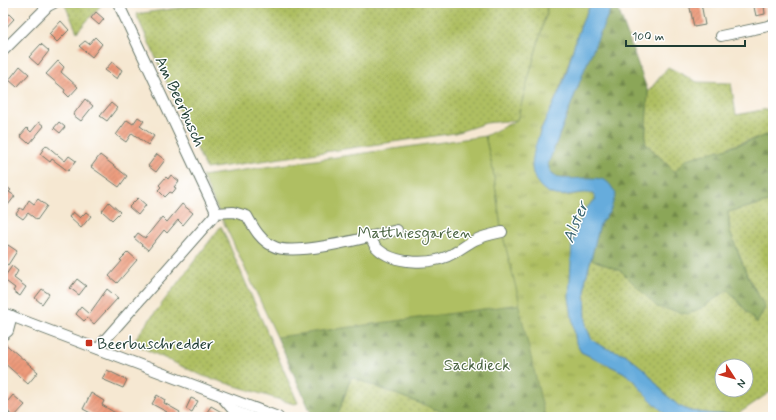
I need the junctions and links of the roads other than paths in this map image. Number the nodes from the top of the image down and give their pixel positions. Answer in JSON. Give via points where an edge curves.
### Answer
{"nodes":[{"id":1,"x":54,"y":3,"type":"edge"},
{"id":2,"x":118,"y":3,"type":"edge"},
{"id":3,"x":773,"y":25,"type":"edge"},
{"id":4,"x":721,"y":36,"type":"dead end"},
{"id":5,"x":3,"y":51,"type":"edge"},
{"id":6,"x":215,"y":213,"type":"junction"},
{"id":7,"x":397,"y":230,"type":"dead end"},
{"id":8,"x":502,"y":232,"type":"dead end"},
{"id":9,"x":370,"y":236,"type":"junction"},
{"id":10,"x":7,"y":314,"type":"edge"},
{"id":11,"x":3,"y":335,"type":"edge"},
{"id":12,"x":99,"y":349,"type":"junction"},
{"id":13,"x":221,"y":395,"type":"junction"},
{"id":14,"x":250,"y":417,"type":"edge"},
{"id":15,"x":278,"y":417,"type":"edge"}],
"edges":[{"from":1,"to":5,"type":"street"},
{"from":2,"to":6,"type":"street","name":"Am Beerbusch"},
{"from":3,"to":4,"type":"street"},
{"from":6,"to":9,"type":"street","via":[[233,212],[247,216],[259,236],[280,249],[325,246]]},
{"from":6,"to":12,"type":"street"},
{"from":7,"to":9,"type":"street"},
{"from":8,"to":9,"type":"street","via":[[477,239],[454,254],[440,259],[405,262],[388,256],[375,246]]},
{"from":10,"to":11,"type":"street","via":[[8,330]]},
{"from":10,"to":12,"type":"street"},
{"from":12,"to":13,"type":"street"},
{"from":13,"to":14,"type":"street","via":[[234,411]]},
{"from":13,"to":15,"type":"street"}]}
